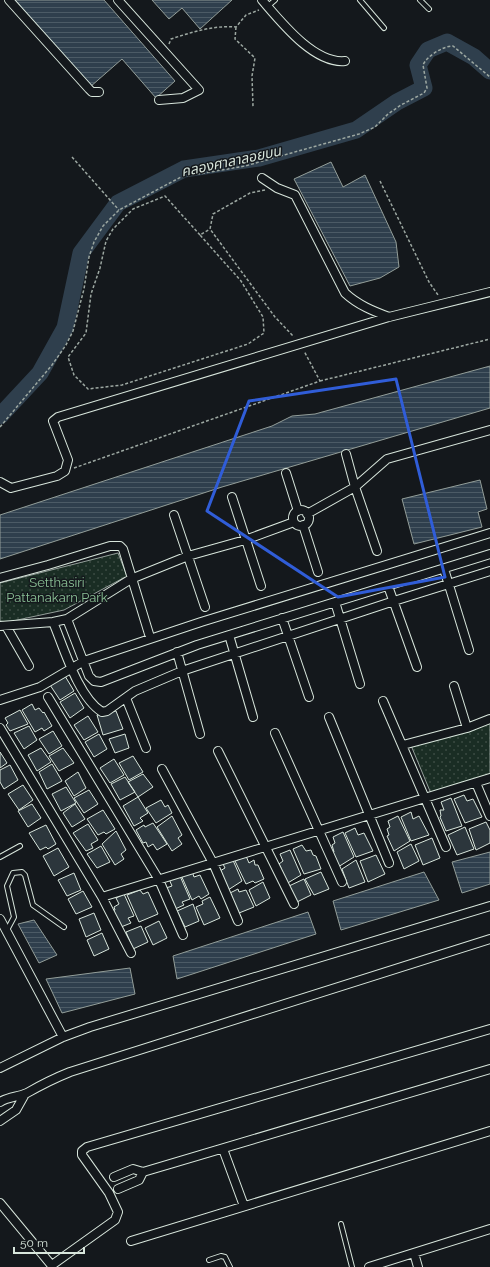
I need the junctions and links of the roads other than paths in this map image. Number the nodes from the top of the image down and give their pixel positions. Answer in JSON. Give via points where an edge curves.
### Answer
{"nodes":[{"id":1,"x":9,"y":0,"type":"edge"},
{"id":2,"x":118,"y":0,"type":"edge"},
{"id":3,"x":275,"y":0,"type":"edge"},
{"id":4,"x":360,"y":0,"type":"edge"},
{"id":5,"x":420,"y":0,"type":"edge"},
{"id":6,"x":265,"y":3,"type":"edge"},
{"id":7,"x":429,"y":9,"type":"dead end"},
{"id":8,"x":384,"y":28,"type":"dead end"},
{"id":9,"x":345,"y":61,"type":"dead end"},
{"id":10,"x":99,"y":92,"type":"dead end"},
{"id":11,"x":159,"y":100,"type":"dead end"},
{"id":12,"x":262,"y":178,"type":"dead end"},
{"id":13,"x":490,"y":292,"type":"edge"},
{"id":14,"x":389,"y":317,"type":"junction"},
{"id":15,"x":490,"y":430,"type":"edge"},
{"id":16,"x":346,"y":454,"type":"dead end"},
{"id":17,"x":286,"y":472,"type":"dead end"},
{"id":18,"x":0,"y":482,"type":"edge"},
{"id":19,"x":355,"y":487,"type":"junction"},
{"id":20,"x":232,"y":497,"type":"dead end"},
{"id":21,"x":298,"y":511,"type":"junction"},
{"id":22,"x":307,"y":514,"type":"junction"},
{"id":23,"x":174,"y":515,"type":"dead end"},
{"id":24,"x":294,"y":522,"type":"junction"},
{"id":25,"x":303,"y":525,"type":"junction"},
{"id":26,"x":490,"y":533,"type":"edge"},
{"id":27,"x":245,"y":540,"type":"junction"},
{"id":28,"x":377,"y":551,"type":"dead end"},
{"id":29,"x":490,"y":554,"type":"edge"},
{"id":30,"x":188,"y":556,"type":"junction"},
{"id":31,"x":444,"y":569,"type":"junction"},
{"id":32,"x":490,"y":571,"type":"edge"},
{"id":33,"x":318,"y":572,"type":"dead end"},
{"id":34,"x":0,"y":578,"type":"edge"},
{"id":35,"x":131,"y":579,"type":"junction"},
{"id":36,"x":450,"y":584,"type":"junction"},
{"id":37,"x":261,"y":586,"type":"dead end"},
{"id":38,"x":388,"y":586,"type":"junction"},
{"id":39,"x":394,"y":601,"type":"junction"},
{"id":40,"x":335,"y":602,"type":"junction"},
{"id":41,"x":205,"y":607,"type":"dead end"},
{"id":42,"x":282,"y":618,"type":"junction"},
{"id":43,"x":67,"y":619,"type":"junction"},
{"id":44,"x":341,"y":619,"type":"junction"},
{"id":45,"x":53,"y":622,"type":"junction"},
{"id":46,"x":3,"y":626,"type":"edge"},
{"id":47,"x":149,"y":634,"type":"dead end"},
{"id":48,"x":229,"y":635,"type":"junction"},
{"id":49,"x":288,"y":635,"type":"junction"},
{"id":50,"x":469,"y":650,"type":"dead end"},
{"id":51,"x":177,"y":652,"type":"junction"},
{"id":52,"x":234,"y":653,"type":"junction"},
{"id":53,"x":84,"y":661,"type":"junction"},
{"id":54,"x":29,"y":666,"type":"dead end"},
{"id":55,"x":417,"y":667,"type":"dead end"},
{"id":56,"x":71,"y":670,"type":"junction"},
{"id":57,"x":182,"y":671,"type":"junction"},
{"id":58,"x":360,"y":684,"type":"dead end"},
{"id":59,"x":454,"y":686,"type":"dead end"},
{"id":60,"x":48,"y":697,"type":"dead end"},
{"id":61,"x":126,"y":698,"type":"junction"},
{"id":62,"x":309,"y":698,"type":"dead end"},
{"id":63,"x":0,"y":700,"type":"edge"},
{"id":64,"x":383,"y":701,"type":"dead end"},
{"id":65,"x":253,"y":717,"type":"dead end"},
{"id":66,"x":329,"y":717,"type":"dead end"},
{"id":67,"x":490,"y":719,"type":"edge"},
{"id":68,"x":0,"y":728,"type":"edge"},
{"id":69,"x":467,"y":728,"type":"junction"},
{"id":70,"x":274,"y":733,"type":"dead end"},
{"id":71,"x":200,"y":734,"type":"dead end"},
{"id":72,"x":403,"y":745,"type":"junction"},
{"id":73,"x":146,"y":748,"type":"dead end"},
{"id":74,"x":218,"y":751,"type":"dead end"},
{"id":75,"x":162,"y":769,"type":"dead end"},
{"id":76,"x":490,"y":778,"type":"edge"},
{"id":77,"x":476,"y":783,"type":"junction"},
{"id":78,"x":425,"y":798,"type":"junction"},
{"id":79,"x":368,"y":815,"type":"junction"},
{"id":80,"x":490,"y":816,"type":"edge"},
{"id":81,"x":319,"y":831,"type":"junction"},
{"id":82,"x":20,"y":846,"type":"dead end"},
{"id":83,"x":267,"y":847,"type":"junction"},
{"id":84,"x":446,"y":847,"type":"dead end"},
{"id":85,"x":0,"y":857,"type":"edge"},
{"id":86,"x":213,"y":863,"type":"junction"},
{"id":87,"x":389,"y":863,"type":"dead end"},
{"id":88,"x":159,"y":880,"type":"junction"},
{"id":89,"x":342,"y":882,"type":"dead end"},
{"id":90,"x":102,"y":897,"type":"junction"},
{"id":91,"x":294,"y":904,"type":"dead end"},
{"id":92,"x":490,"y":906,"type":"edge"},
{"id":93,"x":0,"y":919,"type":"edge"},
{"id":94,"x":238,"y":921,"type":"dead end"},
{"id":95,"x":64,"y":927,"type":"dead end"},
{"id":96,"x":7,"y":931,"type":"junction"},
{"id":97,"x":183,"y":935,"type":"dead end"},
{"id":98,"x":490,"y":939,"type":"edge"},
{"id":99,"x":132,"y":953,"type":"dead end"},
{"id":100,"x":490,"y":1030,"type":"edge"},
{"id":101,"x":63,"y":1037,"type":"junction"},
{"id":102,"x":0,"y":1068,"type":"edge"},
{"id":103,"x":490,"y":1069,"type":"edge"},
{"id":104,"x":25,"y":1094,"type":"junction"},
{"id":105,"x":0,"y":1102,"type":"edge"},
{"id":106,"x":0,"y":1121,"type":"edge"},
{"id":107,"x":490,"y":1131,"type":"edge"},
{"id":108,"x":224,"y":1149,"type":"junction"},
{"id":109,"x":143,"y":1172,"type":"junction"},
{"id":110,"x":108,"y":1179,"type":"junction"},
{"id":111,"x":114,"y":1191,"type":"junction"},
{"id":112,"x":0,"y":1203,"type":"edge"},
{"id":113,"x":244,"y":1206,"type":"junction"},
{"id":114,"x":341,"y":1224,"type":"dead end"},
{"id":115,"x":490,"y":1229,"type":"edge"},
{"id":116,"x":131,"y":1240,"type":"dead end"},
{"id":117,"x":414,"y":1253,"type":"junction"},
{"id":118,"x":210,"y":1260,"type":"dead end"},
{"id":119,"x":53,"y":1266,"type":"edge"},
{"id":120,"x":230,"y":1267,"type":"edge"},
{"id":121,"x":352,"y":1267,"type":"edge"},
{"id":122,"x":369,"y":1267,"type":"edge"},
{"id":123,"x":418,"y":1267,"type":"edge"}],
"edges":[{"from":1,"to":10,"type":"street","via":[[88,89]]},
{"from":2,"to":11,"type":"street","via":[[199,90],[183,98]]},
{"from":3,"to":6,"type":"lane"},
{"from":4,"to":8,"type":"lane"},
{"from":5,"to":7,"type":"lane"},
{"from":6,"to":9,"type":"street","via":[[319,55],[336,62]]},
{"from":12,"to":14,"type":"street","via":[[277,188],[295,195],[351,300]]},
{"from":13,"to":14,"type":"street"},
{"from":14,"to":18,"type":"street","via":[[58,417],[53,421],[68,460],[66,471],[57,476],[11,488]]},
{"from":15,"to":19,"type":"street","via":[[387,459]]},
{"from":16,"to":19,"type":"street"},
{"from":17,"to":21,"type":"street"},
{"from":19,"to":22,"type":"street"},
{"from":19,"to":28,"type":"street"},
{"from":20,"to":27,"type":"street"},
{"from":21,"to":22,"type":"street"},
{"from":21,"to":24,"type":"street","via":[[293,515]]},
{"from":22,"to":25,"type":"street","via":[[308,520]]},
{"from":23,"to":30,"type":"street"},
{"from":24,"to":25,"type":"street"},
{"from":24,"to":27,"type":"street"},
{"from":25,"to":33,"type":"street"},
{"from":26,"to":53,"type":"street","via":[[201,622]]},
{"from":27,"to":30,"type":"street"},
{"from":27,"to":37,"type":"street"},
{"from":29,"to":31,"type":"street"},
{"from":30,"to":35,"type":"street"},
{"from":30,"to":41,"type":"street"},
{"from":31,"to":36,"type":"street"},
{"from":31,"to":38,"type":"street"},
{"from":32,"to":36,"type":"street"},
{"from":34,"to":35,"type":"street","via":[[115,545],[123,549]]},
{"from":35,"to":43,"type":"street"},
{"from":35,"to":47,"type":"street"},
{"from":36,"to":39,"type":"street"},
{"from":36,"to":50,"type":"street"},
{"from":38,"to":39,"type":"street"},
{"from":38,"to":40,"type":"street"},
{"from":39,"to":44,"type":"street"},
{"from":39,"to":55,"type":"street"},
{"from":40,"to":42,"type":"street"},
{"from":40,"to":44,"type":"street"},
{"from":42,"to":48,"type":"street"},
{"from":42,"to":49,"type":"street"},
{"from":43,"to":45,"type":"street"},
{"from":43,"to":53,"type":"street"},
{"from":44,"to":49,"type":"street"},
{"from":44,"to":58,"type":"street"},
{"from":45,"to":46,"type":"street"},
{"from":45,"to":56,"type":"street"},
{"from":46,"to":54,"type":"street"},
{"from":48,"to":51,"type":"street"},
{"from":48,"to":52,"type":"street"},
{"from":49,"to":52,"type":"street"},
{"from":49,"to":62,"type":"street"},
{"from":51,"to":53,"type":"street","via":[[102,682],[94,681],[89,676]]},
{"from":51,"to":57,"type":"street"},
{"from":52,"to":57,"type":"street"},
{"from":52,"to":65,"type":"street"},
{"from":53,"to":56,"type":"street"},
{"from":56,"to":61,"type":"street","via":[[89,701],[102,712]]},
{"from":56,"to":63,"type":"street","via":[[40,687]]},
{"from":57,"to":61,"type":"street","via":[[154,681]]},
{"from":57,"to":71,"type":"street"},
{"from":59,"to":69,"type":"street"},
{"from":60,"to":88,"type":"street"},
{"from":61,"to":73,"type":"street"},
{"from":64,"to":72,"type":"street"},
{"from":66,"to":79,"type":"street"},
{"from":67,"to":69,"type":"street"},
{"from":68,"to":90,"type":"street"},
{"from":69,"to":72,"type":"street"},
{"from":70,"to":81,"type":"street"},
{"from":72,"to":78,"type":"street"},
{"from":74,"to":83,"type":"street"},
{"from":75,"to":86,"type":"street"},
{"from":76,"to":77,"type":"street"},
{"from":77,"to":78,"type":"street"},
{"from":77,"to":80,"type":"street"},
{"from":78,"to":79,"type":"street"},
{"from":78,"to":84,"type":"street"},
{"from":79,"to":81,"type":"street"},
{"from":79,"to":87,"type":"street"},
{"from":81,"to":83,"type":"street"},
{"from":81,"to":89,"type":"street"},
{"from":82,"to":85,"type":"lane"},
{"from":83,"to":86,"type":"street"},
{"from":83,"to":91,"type":"street"},
{"from":86,"to":88,"type":"street"},
{"from":86,"to":94,"type":"street"},
{"from":88,"to":90,"type":"street"},
{"from":88,"to":97,"type":"street"},
{"from":90,"to":99,"type":"street"},
{"from":92,"to":101,"type":"street"},
{"from":93,"to":96,"type":"street"},
{"from":95,"to":96,"type":"lane","via":[[34,905],[25,875],[17,871],[13,873],[7,886],[14,917]]},
{"from":96,"to":101,"type":"street"},
{"from":98,"to":104,"type":"street","via":[[70,1072],[47,1081]]},
{"from":100,"to":110,"type":"street","via":[[87,1147],[82,1151],[82,1155]]},
{"from":101,"to":102,"type":"street"},
{"from":103,"to":108,"type":"street"},
{"from":104,"to":105,"type":"street"},
{"from":104,"to":106,"type":"street","via":[[16,1110]]},
{"from":107,"to":113,"type":"street"},
{"from":108,"to":109,"type":"street"},
{"from":108,"to":113,"type":"street"},
{"from":109,"to":110,"type":"street","via":[[133,1169]]},
{"from":109,"to":111,"type":"street","via":[[139,1180]]},
{"from":110,"to":111,"type":"street"},
{"from":111,"to":119,"type":"street","via":[[118,1212],[115,1220]]},
{"from":112,"to":119,"type":"street"},
{"from":113,"to":116,"type":"street"},
{"from":114,"to":121,"type":"lane"},
{"from":115,"to":117,"type":"street"},
{"from":117,"to":122,"type":"street"},
{"from":117,"to":123,"type":"street"},
{"from":118,"to":120,"type":"lane","via":[[225,1257]]}]}
